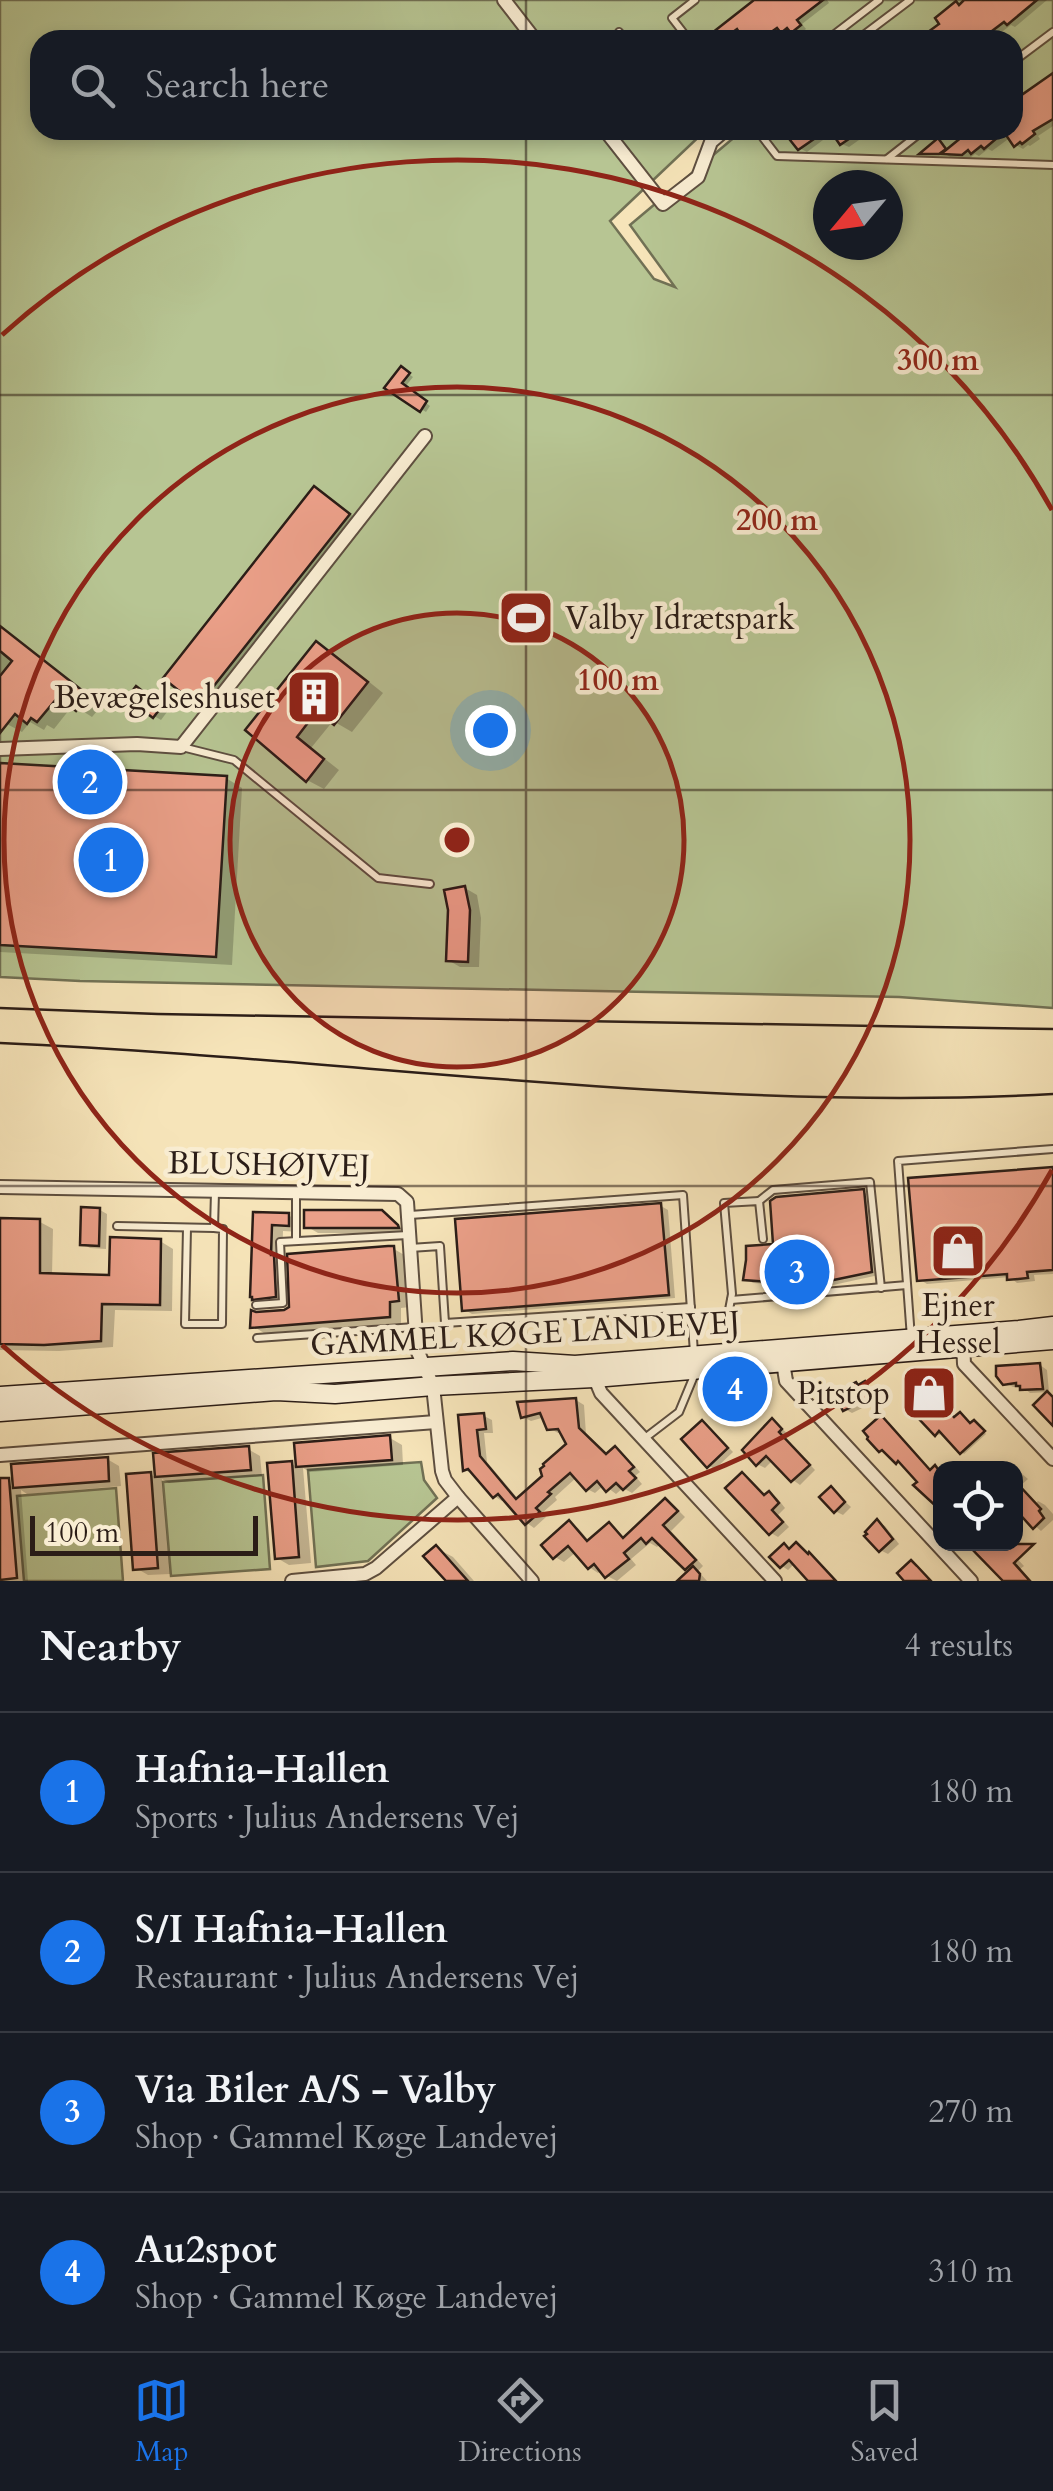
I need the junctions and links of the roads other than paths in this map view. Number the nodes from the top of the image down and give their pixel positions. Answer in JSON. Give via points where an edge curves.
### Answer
{"nodes":[{"id":1,"x":504,"y":0,"type":"edge"},
{"id":2,"x":696,"y":0,"type":"edge"},
{"id":3,"x":880,"y":0,"type":"edge"},
{"id":4,"x":910,"y":0,"type":"edge"},
{"id":5,"x":527,"y":30,"type":"edge"},
{"id":6,"x":681,"y":30,"type":"edge"},
{"id":7,"x":840,"y":30,"type":"edge"},
{"id":8,"x":870,"y":30,"type":"edge"},
{"id":9,"x":1053,"y":32,"type":"edge"},
{"id":10,"x":1023,"y":54,"type":"edge"},
{"id":11,"x":612,"y":140,"type":"edge"},
{"id":12,"x":765,"y":140,"type":"edge"},
{"id":13,"x":911,"y":140,"type":"edge"},
{"id":14,"x":712,"y":142,"type":"edge"},
{"id":15,"x":886,"y":160,"type":"junction"},
{"id":16,"x":1053,"y":165,"type":"edge"},
{"id":17,"x":424,"y":436,"type":"dead end"},
{"id":18,"x":181,"y":747,"type":"junction"},
{"id":19,"x":0,"y":750,"type":"edge"},
{"id":20,"x":430,"y":884,"type":"dead end"},
{"id":21,"x":1053,"y":1150,"type":"edge"},
{"id":22,"x":0,"y":1187,"type":"edge"},
{"id":23,"x":214,"y":1191,"type":"junction"},
{"id":24,"x":296,"y":1192,"type":"junction"},
{"id":25,"x":759,"y":1200,"type":"junction"},
{"id":26,"x":408,"y":1215,"type":"junction"},
{"id":27,"x":117,"y":1226,"type":"dead end"},
{"id":28,"x":186,"y":1228,"type":"junction"},
{"id":29,"x":214,"y":1228,"type":"junction"},
{"id":30,"x":763,"y":1239,"type":"dead end"},
{"id":31,"x":296,"y":1241,"type":"junction"},
{"id":32,"x":410,"y":1241,"type":"junction"},
{"id":33,"x":907,"y":1285,"type":"junction"},
{"id":34,"x":880,"y":1288,"type":"junction"},
{"id":35,"x":731,"y":1300,"type":"junction"},
{"id":36,"x":256,"y":1305,"type":"dead end"},
{"id":37,"x":691,"y":1307,"type":"junction"},
{"id":38,"x":1053,"y":1326,"type":"edge"},
{"id":39,"x":415,"y":1327,"type":"junction"},
{"id":40,"x":258,"y":1338,"type":"dead end"},
{"id":41,"x":1053,"y":1340,"type":"edge"},
{"id":42,"x":963,"y":1341,"type":"junction"},
{"id":43,"x":912,"y":1345,"type":"junction"},
{"id":44,"x":782,"y":1356,"type":"junction"},
{"id":45,"x":734,"y":1359,"type":"junction"},
{"id":46,"x":695,"y":1362,"type":"junction"},
{"id":47,"x":426,"y":1368,"type":"junction"},
{"id":48,"x":593,"y":1371,"type":"junction"},
{"id":49,"x":433,"y":1386,"type":"junction"},
{"id":50,"x":0,"y":1396,"type":"edge"},
{"id":51,"x":0,"y":1412,"type":"edge"},
{"id":52,"x":436,"y":1422,"type":"junction"},
{"id":53,"x":644,"y":1439,"type":"junction"},
{"id":54,"x":0,"y":1455,"type":"edge"},
{"id":55,"x":1053,"y":1459,"type":"edge"},
{"id":56,"x":458,"y":1497,"type":"junction"},
{"id":57,"x":292,"y":1581,"type":"edge"},
{"id":58,"x":532,"y":1581,"type":"edge"},
{"id":59,"x":776,"y":1581,"type":"edge"},
{"id":60,"x":971,"y":1581,"type":"edge"}],
"edges":[{"from":1,"to":5,"type":"street"},
{"from":2,"to":6,"type":"lane","via":[[672,18]]},
{"from":3,"to":7,"type":"lane"},
{"from":4,"to":8,"type":"lane"},
{"from":9,"to":10,"type":"lane"},
{"from":11,"to":14,"type":"street","via":[[662,204],[698,176]]},
{"from":12,"to":15,"type":"lane","via":[[777,156]]},
{"from":13,"to":15,"type":"lane"},
{"from":15,"to":16,"type":"lane"},
{"from":17,"to":18,"type":"street"},
{"from":18,"to":19,"type":"street"},
{"from":18,"to":20,"type":"lane","via":[[234,760],[378,878]]},
{"from":21,"to":33,"type":"lane","via":[[898,1161]]},
{"from":22,"to":23,"type":"street","name":"BLUSHØJVEJ"},
{"from":23,"to":24,"type":"street","name":"BLUSHØJVEJ"},
{"from":23,"to":29,"type":"lane"},
{"from":24,"to":26,"type":"street","name":"BLUSHØJVEJ","via":[[398,1194]]},
{"from":24,"to":31,"type":"lane"},
{"from":25,"to":30,"type":"lane"},
{"from":25,"to":34,"type":"lane","via":[[773,1190],[870,1182]]},
{"from":25,"to":35,"type":"lane","via":[[724,1203]]},
{"from":26,"to":32,"type":"street","name":"BLUSHØJVEJ"},
{"from":26,"to":37,"type":"lane","via":[[683,1195]]},
{"from":27,"to":28,"type":"lane"},
{"from":28,"to":29,"type":"lane"},
{"from":28,"to":29,"type":"lane","via":[[185,1324],[222,1324],[224,1229]]},
{"from":31,"to":32,"type":"lane"},
{"from":31,"to":36,"type":"lane","via":[[280,1242],[283,1303]]},
{"from":32,"to":37,"type":"lane","via":[[440,1246],[445,1323]]},
{"from":32,"to":39,"type":"street","name":"BLUSHØJVEJ"},
{"from":33,"to":34,"type":"lane"},
{"from":33,"to":43,"type":"lane"},
{"from":34,"to":35,"type":"lane"},
{"from":35,"to":45,"type":"lane"},
{"from":37,"to":46,"type":"lane"},
{"from":38,"to":42,"type":"main road","name":"GAMMEL KØGE LANDEVEJ"},
{"from":39,"to":40,"type":"lane"},
{"from":39,"to":47,"type":"street","name":"BLUSHØJVEJ"},
{"from":41,"to":42,"type":"main road","name":"GAMMEL KØGE LANDEVEJ"},
{"from":42,"to":43,"type":"main road","name":"GAMMEL KØGE LANDEVEJ"},
{"from":42,"to":55,"type":"street","via":[[964,1364]]},
{"from":43,"to":44,"type":"main road","name":"GAMMEL KØGE LANDEVEJ"},
{"from":44,"to":45,"type":"main road","name":"GAMMEL KØGE LANDEVEJ"},
{"from":44,"to":60,"type":"street","via":[[786,1381]]},
{"from":45,"to":46,"type":"main road","name":"GAMMEL KØGE LANDEVEJ"},
{"from":46,"to":48,"type":"main road","name":"GAMMEL KØGE LANDEVEJ"},
{"from":46,"to":53,"type":"lane","via":[[679,1412]]},
{"from":47,"to":48,"type":"main road","name":"GAMMEL KØGE LANDEVEJ","via":[[513,1361]]},
{"from":47,"to":49,"type":"street","name":"BLUSHØJVEJ"},
{"from":47,"to":50,"type":"main road","name":"GAMMEL KØGE LANDEVEJ"},
{"from":48,"to":49,"type":"main road","name":"GAMMEL KØGE LANDEVEJ"},
{"from":48,"to":53,"type":"street","via":[[600,1393]]},
{"from":49,"to":51,"type":"main road","name":"GAMMEL KØGE LANDEVEJ"},
{"from":49,"to":52,"type":"street","name":"BLUSHØJVEJ"},
{"from":52,"to":54,"type":"street"},
{"from":52,"to":56,"type":"street","name":"BLUSHØJVEJ","via":[[442,1472]]},
{"from":53,"to":59,"type":"street"},
{"from":56,"to":57,"type":"street","via":[[366,1574]]},
{"from":56,"to":58,"type":"street","name":"BLUSHØJVEJ"}]}
